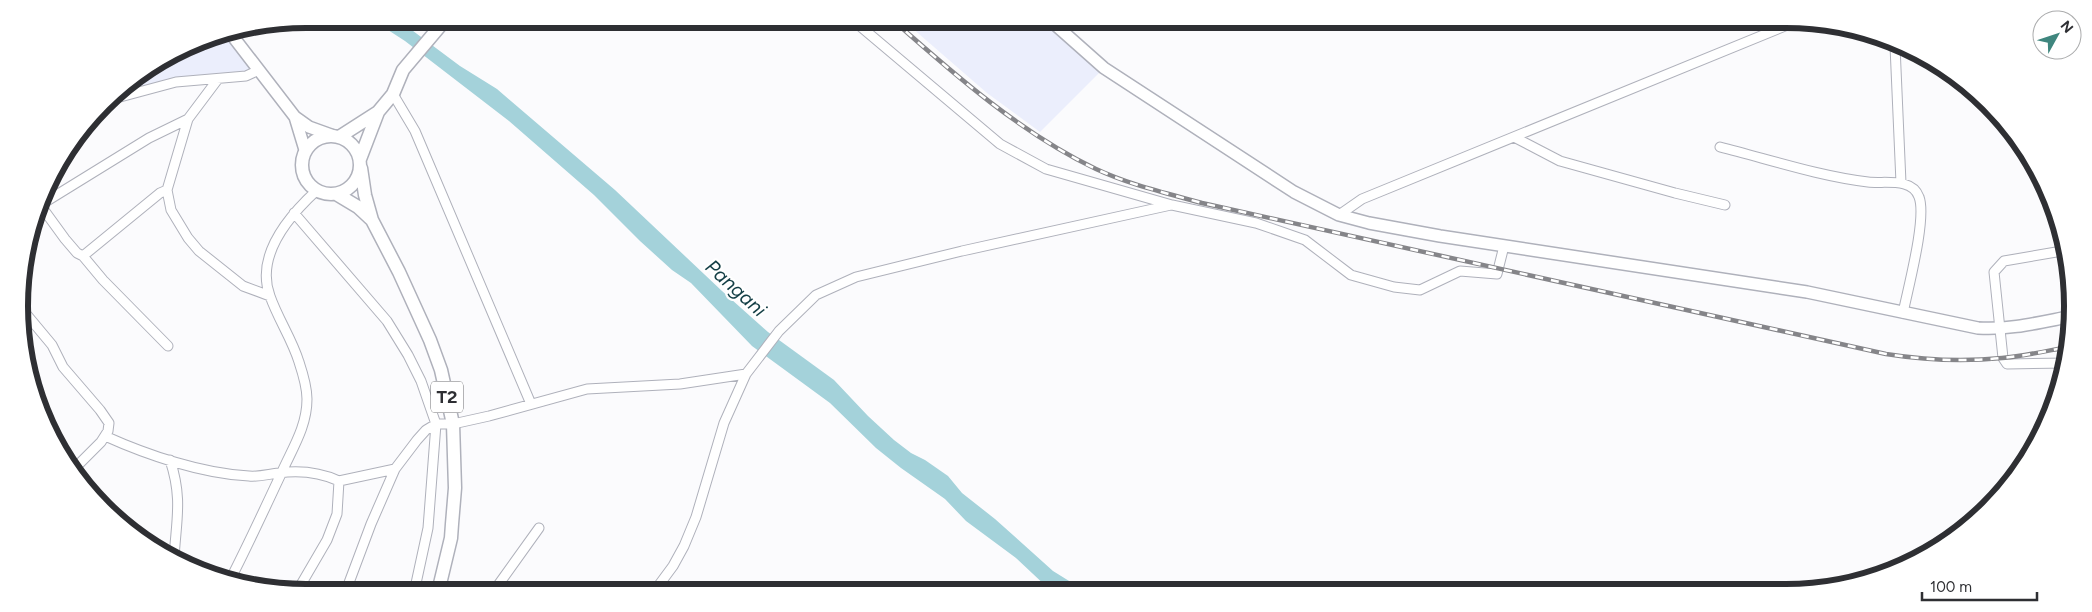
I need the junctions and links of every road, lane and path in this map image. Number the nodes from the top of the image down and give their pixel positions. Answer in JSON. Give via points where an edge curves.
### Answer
{"nodes":[{"id":1,"x":439,"y":28,"type":"edge"},
{"id":2,"x":862,"y":28,"type":"edge"},
{"id":3,"x":1059,"y":28,"type":"edge"},
{"id":4,"x":1780,"y":28,"type":"edge"},
{"id":5,"x":233,"y":37,"type":"edge"},
{"id":6,"x":1896,"y":50,"type":"edge"},
{"id":7,"x":259,"y":70,"type":"junction"},
{"id":8,"x":218,"y":79,"type":"junction"},
{"id":9,"x":393,"y":94,"type":"junction"},
{"id":10,"x":123,"y":96,"type":"edge"},
{"id":11,"x":378,"y":112,"type":"junction"},
{"id":12,"x":295,"y":117,"type":"junction"},
{"id":13,"x":188,"y":119,"type":"junction"},
{"id":14,"x":337,"y":136,"type":"junction"},
{"id":15,"x":1514,"y":137,"type":"junction"},
{"id":16,"x":1720,"y":147,"type":"dead end"},
{"id":17,"x":305,"y":150,"type":"junction"},
{"id":18,"x":360,"y":163,"type":"junction"},
{"id":19,"x":1902,"y":183,"type":"junction"},
{"id":20,"x":167,"y":190,"type":"junction"},
{"id":21,"x":316,"y":191,"type":"junction"},
{"id":22,"x":338,"y":195,"type":"junction"},
{"id":23,"x":48,"y":200,"type":"edge"},
{"id":24,"x":1172,"y":205,"type":"junction"},
{"id":25,"x":1725,"y":205,"type":"dead end"},
{"id":26,"x":45,"y":210,"type":"edge"},
{"id":27,"x":294,"y":213,"type":"junction"},
{"id":28,"x":1339,"y":215,"type":"junction"},
{"id":29,"x":372,"y":220,"type":"junction"},
{"id":30,"x":1504,"y":246,"type":"junction"},
{"id":31,"x":2059,"y":252,"type":"edge"},
{"id":32,"x":83,"y":256,"type":"junction"},
{"id":33,"x":270,"y":296,"type":"junction"},
{"id":34,"x":1903,"y":313,"type":"junction"},
{"id":35,"x":28,"y":316,"type":"edge"},
{"id":36,"x":2064,"y":318,"type":"edge"},
{"id":37,"x":1999,"y":329,"type":"junction"},
{"id":38,"x":168,"y":346,"type":"dead end"},
{"id":39,"x":2058,"y":363,"type":"edge"},
{"id":40,"x":746,"y":374,"type":"junction"},
{"id":41,"x":531,"y":404,"type":"junction"},
{"id":42,"x":436,"y":424,"type":"junction"},
{"id":43,"x":454,"y":424,"type":"junction"},
{"id":44,"x":106,"y":436,"type":"junction"},
{"id":45,"x":170,"y":460,"type":"junction"},
{"id":46,"x":77,"y":466,"type":"edge"},
{"id":47,"x":395,"y":469,"type":"junction"},
{"id":48,"x":281,"y":472,"type":"junction"},
{"id":49,"x":339,"y":481,"type":"junction"},
{"id":50,"x":540,"y":528,"type":"dead end"},
{"id":51,"x":175,"y":551,"type":"edge"},
{"id":52,"x":233,"y":575,"type":"edge"},
{"id":53,"x":301,"y":584,"type":"edge"},
{"id":54,"x":348,"y":584,"type":"edge"},
{"id":55,"x":416,"y":584,"type":"edge"},
{"id":56,"x":440,"y":584,"type":"edge"},
{"id":57,"x":499,"y":584,"type":"edge"},
{"id":58,"x":660,"y":584,"type":"edge"}],
"edges":[{"from":1,"to":9,"type":"highway","via":[[403,70]]},
{"from":2,"to":24,"type":"street","via":[[1000,144],[1046,169]]},
{"from":3,"to":28,"type":"main road","via":[[1104,68],[1135,89],[1294,192]]},
{"from":4,"to":15,"type":"street"},
{"from":5,"to":7,"type":"main road"},
{"from":6,"to":19,"type":"street"},
{"from":7,"to":8,"type":"street","via":[[246,76]]},
{"from":7,"to":12,"type":"main road"},
{"from":8,"to":10,"type":"street","via":[[176,82]]},
{"from":8,"to":13,"type":"street"},
{"from":9,"to":11,"type":"highway"},
{"from":9,"to":41,"type":"street","via":[[415,131]]},
{"from":11,"to":14,"type":"highway"},
{"from":11,"to":18,"type":"highway"},
{"from":12,"to":14,"type":"main road","via":[[309,127]]},
{"from":12,"to":17,"type":"main road"},
{"from":13,"to":20,"type":"street"},
{"from":13,"to":23,"type":"street","via":[[149,138]]},
{"from":14,"to":17,"type":"highway","via":[[323,137]]},
{"from":14,"to":18,"type":"highway","number":"T2","via":[[352,145]]},
{"from":15,"to":25,"type":"street","via":[[1560,162]]},
{"from":15,"to":28,"type":"street","via":[[1362,199]]},
{"from":16,"to":19,"type":"street","via":[[1846,179]]},
{"from":17,"to":21,"type":"highway","via":[[302,173]]},
{"from":18,"to":22,"type":"highway","via":[[354,185]]},
{"from":18,"to":29,"type":"highway","number":"T2"},
{"from":19,"to":34,"type":"street","via":[[1914,188],[1920,198],[1921,227]]},
{"from":20,"to":32,"type":"street"},
{"from":20,"to":33,"type":"street","via":[[171,210],[199,251],[243,286]]},
{"from":21,"to":22,"type":"highway","number":"T2"},
{"from":21,"to":27,"type":"street"},
{"from":22,"to":29,"type":"highway","number":"T2"},
{"from":24,"to":30,"type":"street","via":[[1256,223],[1305,240],[1351,275],[1394,287],[1420,290],[1460,271],[1498,274]]},
{"from":24,"to":40,"type":"street","via":[[856,277],[816,295],[779,331]]},
{"from":26,"to":32,"type":"street","via":[[66,240]]},
{"from":27,"to":33,"type":"street","via":[[280,232],[269,260],[267,285]]},
{"from":27,"to":42,"type":"street","via":[[387,322],[417,372]]},
{"from":28,"to":30,"type":"main road"},
{"from":29,"to":43,"type":"highway","number":"T2","via":[[430,340]]},
{"from":30,"to":34,"type":"main road","via":[[1807,292]]},
{"from":31,"to":37,"type":"street","via":[[2004,261],[1994,272]]},
{"from":32,"to":38,"type":"street"},
{"from":33,"to":48,"type":"street","via":[[295,347],[307,399],[302,432]]},
{"from":34,"to":37,"type":"main road"},
{"from":35,"to":44,"type":"street","via":[[52,345],[63,367],[106,418],[109,423]]},
{"from":36,"to":37,"type":"main road"},
{"from":37,"to":39,"type":"street","via":[[2003,358],[2007,364]]},
{"from":40,"to":41,"type":"street","via":[[680,384],[587,389]]},
{"from":40,"to":58,"type":"street","via":[[724,423],[690,531],[673,566]]},
{"from":41,"to":43,"type":"street"},
{"from":42,"to":43,"type":"street"},
{"from":42,"to":47,"type":"street","via":[[421,435]]},
{"from":42,"to":55,"type":"street","via":[[428,528]]},
{"from":43,"to":56,"type":"highway","number":"T2","via":[[454,506],[451,538]]},
{"from":44,"to":45,"type":"street","via":[[141,452]]},
{"from":44,"to":46,"type":"street"},
{"from":45,"to":48,"type":"street","via":[[228,474],[257,476]]},
{"from":45,"to":51,"type":"street","via":[[179,502]]},
{"from":47,"to":49,"type":"street"},
{"from":47,"to":54,"type":"street","via":[[370,524]]},
{"from":48,"to":49,"type":"street","via":[[318,472]]},
{"from":48,"to":52,"type":"street","via":[[259,525]]},
{"from":49,"to":53,"type":"street","via":[[337,514],[327,540]]},
{"from":50,"to":57,"type":"street"}]}
